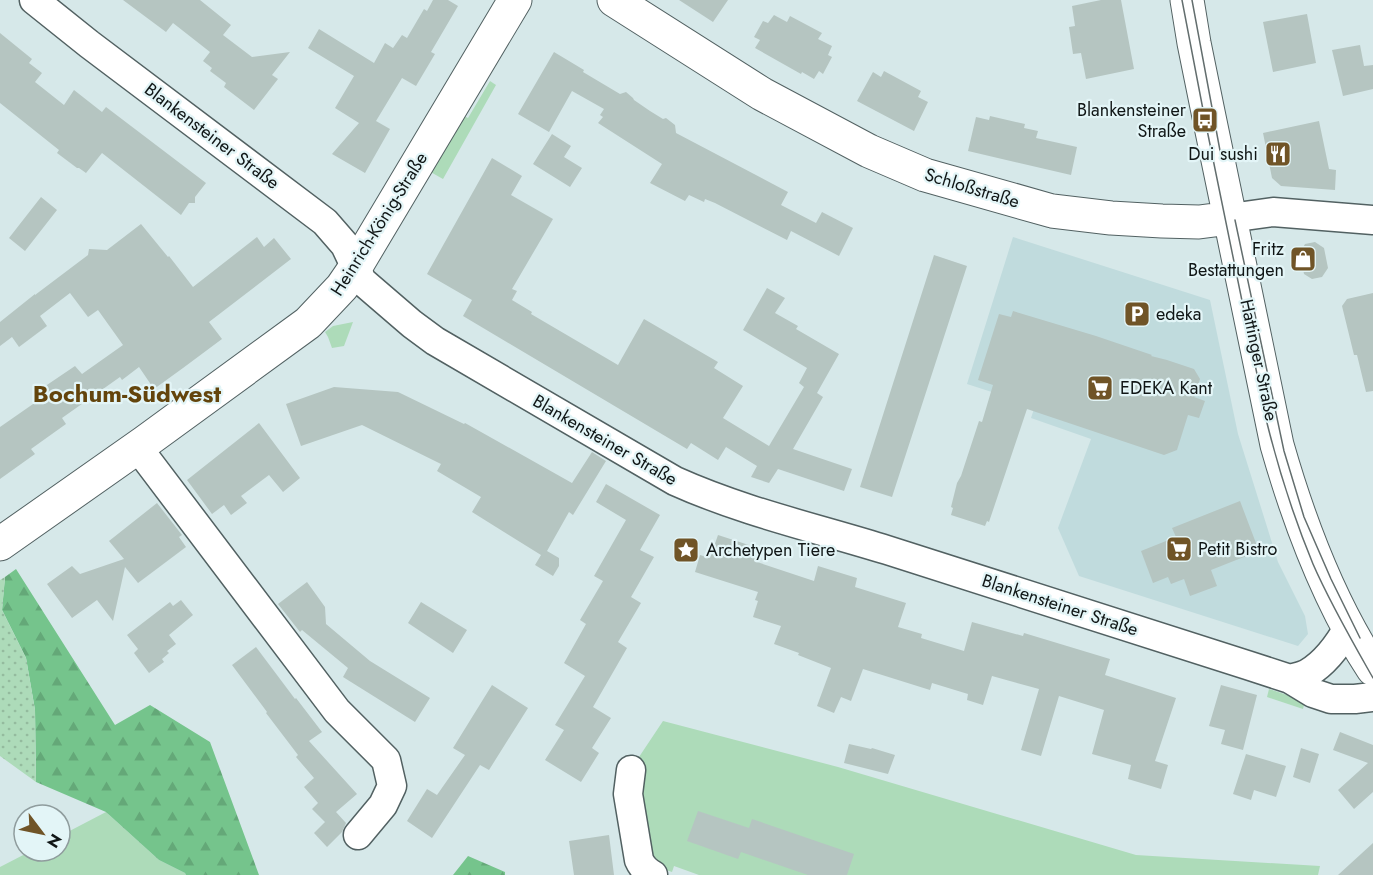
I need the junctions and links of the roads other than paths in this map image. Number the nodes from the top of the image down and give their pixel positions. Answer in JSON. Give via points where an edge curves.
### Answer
{"nodes":[{"id":1,"x":34,"y":0,"type":"edge"},
{"id":2,"x":515,"y":0,"type":"edge"},
{"id":3,"x":614,"y":0,"type":"edge"},
{"id":4,"x":1187,"y":0,"type":"edge"},
{"id":5,"x":1230,"y":218,"type":"junction"},
{"id":6,"x":1373,"y":220,"type":"edge"},
{"id":7,"x":355,"y":268,"type":"junction"},
{"id":8,"x":138,"y":447,"type":"junction"},
{"id":9,"x":0,"y":544,"type":"edge"},
{"id":10,"x":1349,"y":626,"type":"junction"},
{"id":11,"x":1373,"y":669,"type":"edge"},
{"id":12,"x":1290,"y":679,"type":"junction"},
{"id":13,"x":1373,"y":697,"type":"edge"},
{"id":14,"x":631,"y":770,"type":"dead end"},
{"id":15,"x":358,"y":835,"type":"dead end"},
{"id":16,"x":653,"y":875,"type":"edge"}],
"edges":[{"from":1,"to":7,"type":"street","name":"Blankensteiner Straße","via":[[325,222],[345,245]]},
{"from":2,"to":7,"type":"main road","name":"Heinrich-König-Straße"},
{"from":3,"to":5,"type":"main road","name":"Schloßstraße","via":[[762,94],[869,151],[925,175],[1052,211],[1162,221]]},
{"from":4,"to":5,"type":"main road","name":"Hattinger Straße"},
{"from":5,"to":6,"type":"street","name":"Schloßstraße","via":[[1273,212]]},
{"from":5,"to":10,"type":"main road","name":"Hattinger Straße","via":[[1285,473],[1316,559]]},
{"from":7,"to":8,"type":"main road","name":"Heinrich-König-Straße","via":[[308,323]]},
{"from":7,"to":12,"type":"street","name":"Blankensteiner Straße","via":[[368,287],[435,341],[675,481],[742,508]]},
{"from":8,"to":9,"type":"main road","name":"Heinrich-König-Straße"},
{"from":8,"to":15,"type":"street","via":[[337,711],[386,760],[392,786],[383,805]]},
{"from":10,"to":11,"type":"main road","name":"Hattinger Straße"},
{"from":10,"to":12,"type":"street","via":[[1319,665]]},
{"from":12,"to":13,"type":"street","name":"Blankensteiner Straße","via":[[1331,699]]},
{"from":14,"to":16,"type":"street","via":[[628,795],[639,860]]}]}
